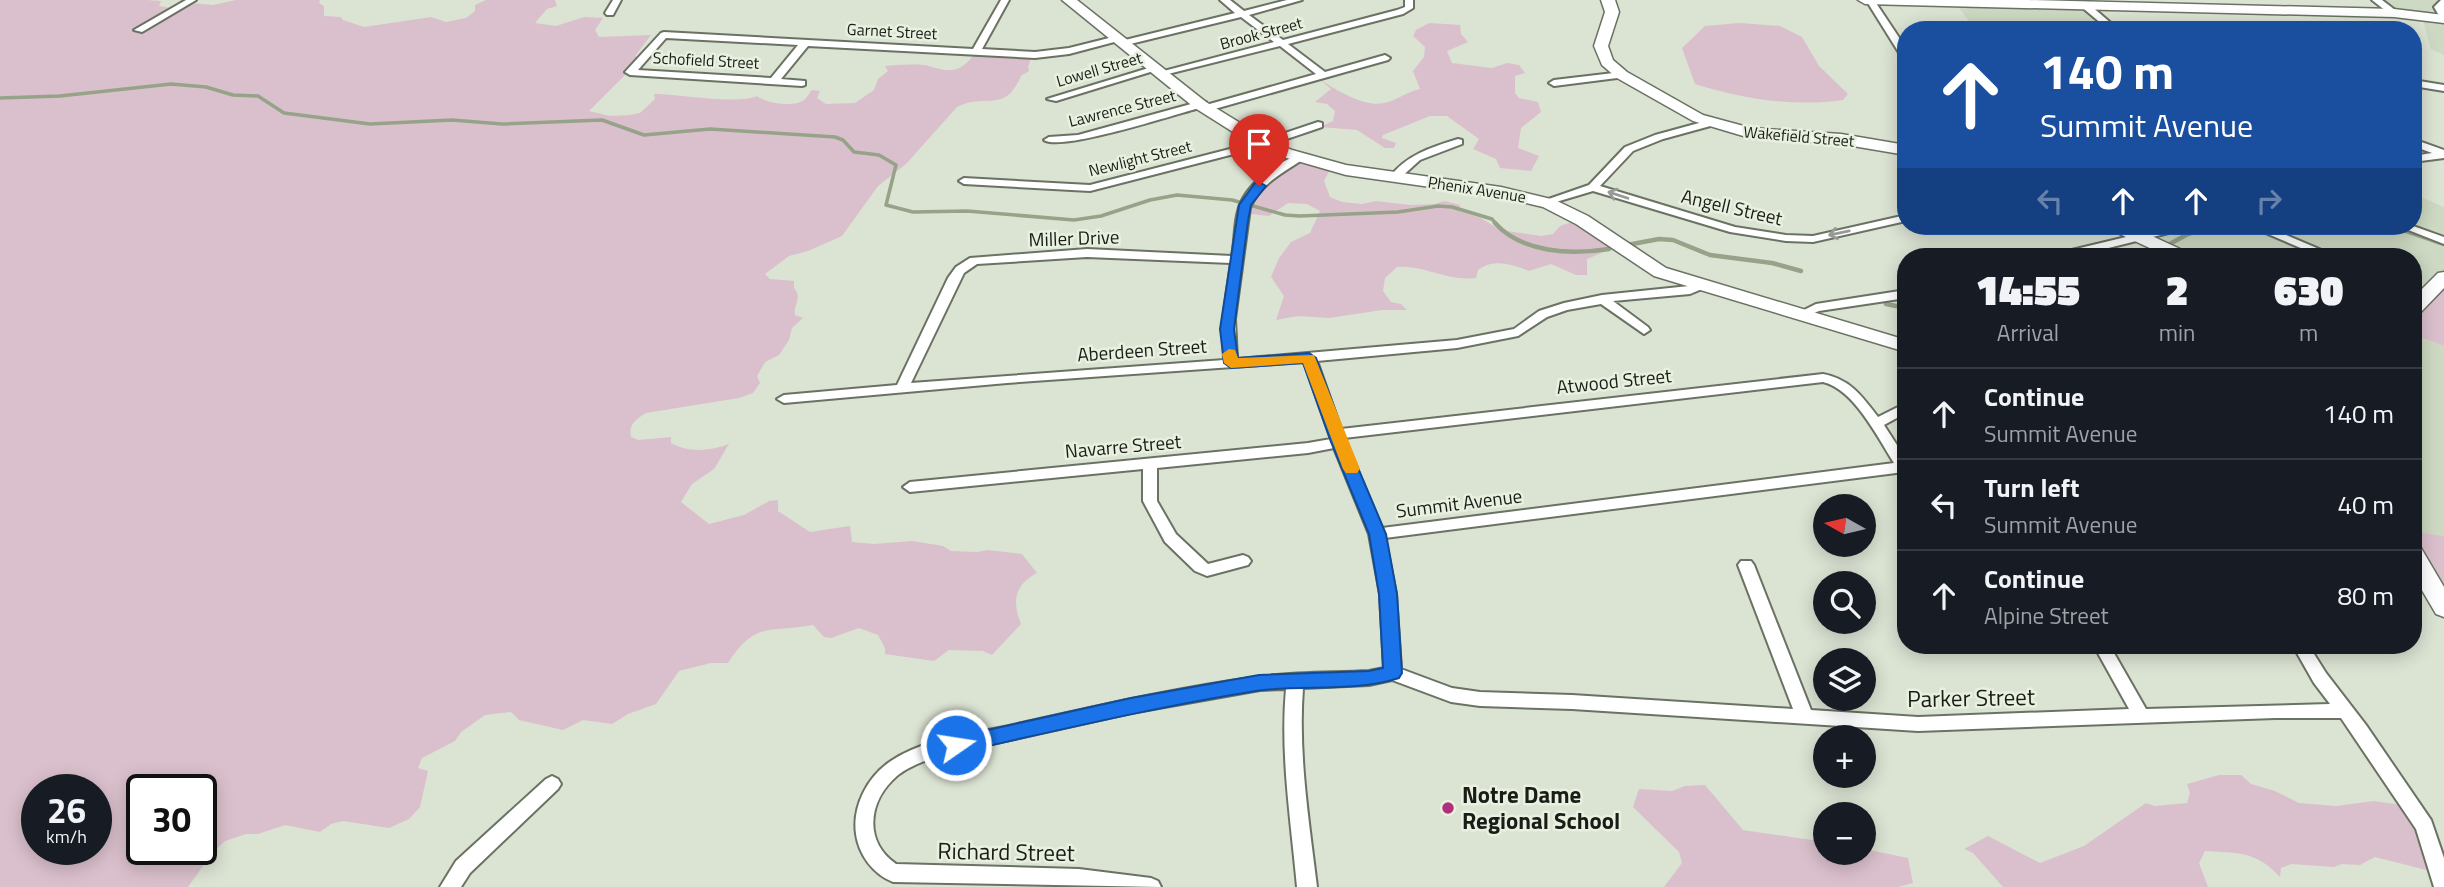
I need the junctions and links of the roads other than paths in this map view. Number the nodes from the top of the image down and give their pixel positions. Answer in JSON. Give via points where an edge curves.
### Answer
{"nodes":[{"id":1,"x":192,"y":0,"type":"edge"},
{"id":2,"x":617,"y":0,"type":"edge"},
{"id":3,"x":1005,"y":0,"type":"edge"},
{"id":4,"x":1069,"y":0,"type":"edge"},
{"id":5,"x":1224,"y":0,"type":"edge"},
{"id":6,"x":1298,"y":0,"type":"edge"},
{"id":7,"x":1608,"y":0,"type":"edge"},
{"id":8,"x":1865,"y":0,"type":"edge"},
{"id":9,"x":1870,"y":0,"type":"edge"},
{"id":10,"x":2376,"y":0,"type":"edge"},
{"id":11,"x":2444,"y":2,"type":"edge"},
{"id":12,"x":1408,"y":5,"type":"edge"},
{"id":13,"x":2087,"y":7,"type":"junction"},
{"id":14,"x":610,"y":13,"type":"dead end"},
{"id":15,"x":1242,"y":13,"type":"junction"},
{"id":16,"x":2394,"y":13,"type":"junction"},
{"id":17,"x":2444,"y":18,"type":"edge"},
{"id":18,"x":2104,"y":21,"type":"edge"},
{"id":19,"x":139,"y":30,"type":"dead end"},
{"id":20,"x":1120,"y":41,"type":"junction"},
{"id":21,"x":1897,"y":41,"type":"edge"},
{"id":22,"x":805,"y":43,"type":"junction"},
{"id":23,"x":1283,"y":43,"type":"junction"},
{"id":24,"x":976,"y":52,"type":"junction"},
{"id":25,"x":1385,"y":58,"type":"dead end"},
{"id":26,"x":1159,"y":71,"type":"junction"},
{"id":27,"x":630,"y":72,"type":"joint"},
{"id":28,"x":1622,"y":75,"type":"junction"},
{"id":29,"x":1325,"y":76,"type":"junction"},
{"id":30,"x":775,"y":80,"type":"junction"},
{"id":31,"x":802,"y":83,"type":"dead end"},
{"id":32,"x":1554,"y":83,"type":"dead end"},
{"id":33,"x":2422,"y":84,"type":"edge"},
{"id":34,"x":2444,"y":88,"type":"edge"},
{"id":35,"x":1052,"y":99,"type":"dead end"},
{"id":36,"x":1205,"y":106,"type":"junction"},
{"id":37,"x":1710,"y":123,"type":"junction"},
{"id":38,"x":1318,"y":125,"type":"dead end"},
{"id":39,"x":1049,"y":140,"type":"dead end"},
{"id":40,"x":1458,"y":142,"type":"dead end"},
{"id":41,"x":1265,"y":143,"type":"junction"},
{"id":42,"x":2422,"y":146,"type":"edge"},
{"id":43,"x":1897,"y":148,"type":"edge"},
{"id":44,"x":2444,"y":155,"type":"edge"},
{"id":45,"x":1298,"y":158,"type":"junction"},
{"id":46,"x":2422,"y":158,"type":"edge"},
{"id":47,"x":1395,"y":177,"type":"junction"},
{"id":48,"x":964,"y":181,"type":"dead end"},
{"id":49,"x":1593,"y":187,"type":"junction"},
{"id":50,"x":1546,"y":202,"type":"junction"},
{"id":51,"x":1897,"y":220,"type":"edge"},
{"id":52,"x":2422,"y":233,"type":"edge"},
{"id":53,"x":2136,"y":235,"type":"edge"},
{"id":54,"x":2154,"y":235,"type":"edge"},
{"id":55,"x":2277,"y":235,"type":"edge"},
{"id":56,"x":2143,"y":238,"type":"junction"},
{"id":57,"x":2444,"y":241,"type":"edge"},
{"id":58,"x":2099,"y":248,"type":"edge"},
{"id":59,"x":2164,"y":248,"type":"edge"},
{"id":60,"x":2310,"y":248,"type":"edge"},
{"id":61,"x":1237,"y":260,"type":"junction"},
{"id":62,"x":2444,"y":277,"type":"edge"},
{"id":63,"x":1703,"y":286,"type":"junction"},
{"id":64,"x":1897,"y":294,"type":"edge"},
{"id":65,"x":2422,"y":295,"type":"edge"},
{"id":66,"x":1602,"y":299,"type":"junction"},
{"id":67,"x":1802,"y":314,"type":"junction"},
{"id":68,"x":1644,"y":331,"type":"dead end"},
{"id":69,"x":1897,"y":343,"type":"edge"},
{"id":70,"x":1309,"y":358,"type":"junction"},
{"id":71,"x":1231,"y":363,"type":"junction"},
{"id":72,"x":902,"y":389,"type":"junction"},
{"id":73,"x":784,"y":399,"type":"dead end"},
{"id":74,"x":1897,"y":412,"type":"edge"},
{"id":75,"x":1876,"y":424,"type":"junction"},
{"id":76,"x":1338,"y":438,"type":"junction"},
{"id":77,"x":1897,"y":456,"type":"edge"},
{"id":78,"x":1150,"y":463,"type":"junction"},
{"id":79,"x":1897,"y":468,"type":"edge"},
{"id":80,"x":910,"y":487,"type":"dead end"},
{"id":81,"x":1377,"y":534,"type":"junction"},
{"id":82,"x":1243,"y":561,"type":"dead end"},
{"id":83,"x":1746,"y":565,"type":"dead end"},
{"id":84,"x":2422,"y":570,"type":"edge"},
{"id":85,"x":2444,"y":608,"type":"edge"},
{"id":86,"x":2106,"y":654,"type":"edge"},
{"id":87,"x":2306,"y":654,"type":"edge"},
{"id":88,"x":1393,"y":673,"type":"junction"},
{"id":89,"x":1295,"y":681,"type":"junction"},
{"id":90,"x":2345,"y":711,"type":"junction"},
{"id":91,"x":2141,"y":716,"type":"junction"},
{"id":92,"x":1805,"y":718,"type":"junction"},
{"id":93,"x":552,"y":784,"type":"dead end"},
{"id":94,"x":450,"y":887,"type":"edge"},
{"id":95,"x":1151,"y":887,"type":"edge"},
{"id":96,"x":1307,"y":887,"type":"edge"},
{"id":97,"x":2444,"y":887,"type":"edge"}],
"edges":[{"from":1,"to":19,"type":"street"},
{"from":2,"to":14,"type":"street"},
{"from":3,"to":24,"type":"street"},
{"from":4,"to":20,"type":"street","name":"Phenix Avenue"},
{"from":5,"to":15,"type":"street"},
{"from":6,"to":15,"type":"street","name":"Garnet Street"},
{"from":7,"to":28,"type":"street","name":"Wakefield Street","via":[[1612,12],[1601,50]]},
{"from":8,"to":9,"type":"street"},
{"from":9,"to":13,"type":"street"},
{"from":9,"to":21,"type":"street"},
{"from":10,"to":16,"type":"street"},
{"from":11,"to":17,"type":"street","via":[[2438,7]]},
{"from":12,"to":23,"type":"street","name":"Brook Street"},
{"from":13,"to":16,"type":"street"},
{"from":13,"to":18,"type":"street"},
{"from":15,"to":20,"type":"street","name":"Garnet Street"},
{"from":15,"to":23,"type":"street"},
{"from":16,"to":17,"type":"street"},
{"from":20,"to":24,"type":"street","name":"Garnet Street","via":[[1055,54]]},
{"from":20,"to":26,"type":"street","name":"Phenix Avenue"},
{"from":22,"to":24,"type":"street","name":"Garnet Street"},
{"from":22,"to":27,"type":"street","name":"Garnet Street","via":[[664,35]]},
{"from":22,"to":30,"type":"street","name":"Schofield Street"},
{"from":23,"to":26,"type":"street","name":"Brook Street"},
{"from":23,"to":29,"type":"street"},
{"from":25,"to":29,"type":"street","name":"Lawrence Street"},
{"from":26,"to":35,"type":"street","name":"Lowell Street"},
{"from":26,"to":36,"type":"street","name":"Phenix Avenue"},
{"from":27,"to":30,"type":"street","name":"Schofield Street"},
{"from":28,"to":32,"type":"street"},
{"from":28,"to":37,"type":"street","name":"Wakefield Street"},
{"from":29,"to":36,"type":"street","name":"Lawrence Street"},
{"from":30,"to":31,"type":"street"},
{"from":33,"to":34,"type":"street"},
{"from":36,"to":39,"type":"street","name":"Lawrence Street","via":[[1078,138]]},
{"from":36,"to":41,"type":"street","name":"Phenix Avenue"},
{"from":37,"to":43,"type":"street","name":"Wakefield Street","via":[[1750,133],[1854,140]]},
{"from":37,"to":49,"type":"street","via":[[1629,149]]},
{"from":38,"to":41,"type":"street","name":"Newlight Street"},
{"from":40,"to":47,"type":"street","via":[[1405,163]]},
{"from":41,"to":45,"type":"street","name":"Phenix Avenue"},
{"from":41,"to":48,"type":"street","name":"Newlight Street","via":[[1090,188]]},
{"from":42,"to":44,"type":"street"},
{"from":44,"to":46,"type":"street"},
{"from":45,"to":47,"type":"street","name":"Phenix Avenue"},
{"from":45,"to":61,"type":"street","via":[[1259,186],[1245,205]]},
{"from":47,"to":50,"type":"street","name":"Phenix Avenue"},
{"from":49,"to":50,"type":"street"},
{"from":51,"to":49,"type":"street","name":"Angell Street","one_way":true,"via":[[1813,239],[1786,239],[1734,230]]},
{"from":50,"to":63,"type":"street","name":"Phenix Avenue","via":[[1644,263]]},
{"from":52,"to":57,"type":"street"},
{"from":53,"to":56,"type":"street"},
{"from":54,"to":56,"type":"street"},
{"from":55,"to":60,"type":"street"},
{"from":56,"to":58,"type":"street"},
{"from":56,"to":59,"type":"street"},
{"from":61,"to":71,"type":"street","via":[[1227,329]]},
{"from":61,"to":72,"type":"street","name":"Miller Drive","via":[[1101,253],[974,261],[960,270]]},
{"from":62,"to":65,"type":"street"},
{"from":63,"to":66,"type":"street","name":"Aberdeen Street"},
{"from":63,"to":67,"type":"street","name":"Phenix Avenue"},
{"from":64,"to":67,"type":"street"},
{"from":66,"to":68,"type":"street"},
{"from":66,"to":70,"type":"street","name":"Aberdeen Street","via":[[1543,314],[1518,332],[1502,336]]},
{"from":67,"to":69,"type":"street","name":"Phenix Avenue"},
{"from":70,"to":71,"type":"street","name":"Aberdeen Street"},
{"from":70,"to":76,"type":"street"},
{"from":71,"to":72,"type":"street","name":"Aberdeen Street"},
{"from":72,"to":73,"type":"street","name":"Aberdeen Street"},
{"from":74,"to":75,"type":"street"},
{"from":75,"to":76,"type":"street","name":"Atwood Street","via":[[1839,381],[1823,378]]},
{"from":75,"to":77,"type":"street","name":"Summit Avenue"},
{"from":76,"to":78,"type":"street","name":"Navarre Street"},
{"from":76,"to":81,"type":"street"},
{"from":78,"to":80,"type":"street","name":"Navarre Street"},
{"from":78,"to":82,"type":"street","via":[[1150,501],[1170,538],[1207,570]]},
{"from":79,"to":81,"type":"street","name":"Summit Avenue"},
{"from":81,"to":88,"type":"street","name":"Summit Avenue","via":[[1388,594]]},
{"from":83,"to":92,"type":"street"},
{"from":84,"to":85,"type":"street"},
{"from":86,"to":91,"type":"street"},
{"from":87,"to":90,"type":"street"},
{"from":88,"to":89,"type":"street"},
{"from":88,"to":92,"type":"street","name":"Parker Street","via":[[1451,695],[1480,699]]},
{"from":89,"to":95,"type":"street","name":"Richard Street","via":[[1131,706],[915,756],[898,765],[875,788],[866,809],[863,836],[868,850],[880,866],[893,873],[1079,878]]},
{"from":89,"to":96,"type":"street","via":[[1294,760]]},
{"from":90,"to":91,"type":"street","name":"Parker Street"},
{"from":90,"to":97,"type":"street","via":[[2424,826]]},
{"from":91,"to":92,"type":"street","name":"Parker Street","via":[[1947,724]]},
{"from":93,"to":94,"type":"street","via":[[463,867]]}]}
